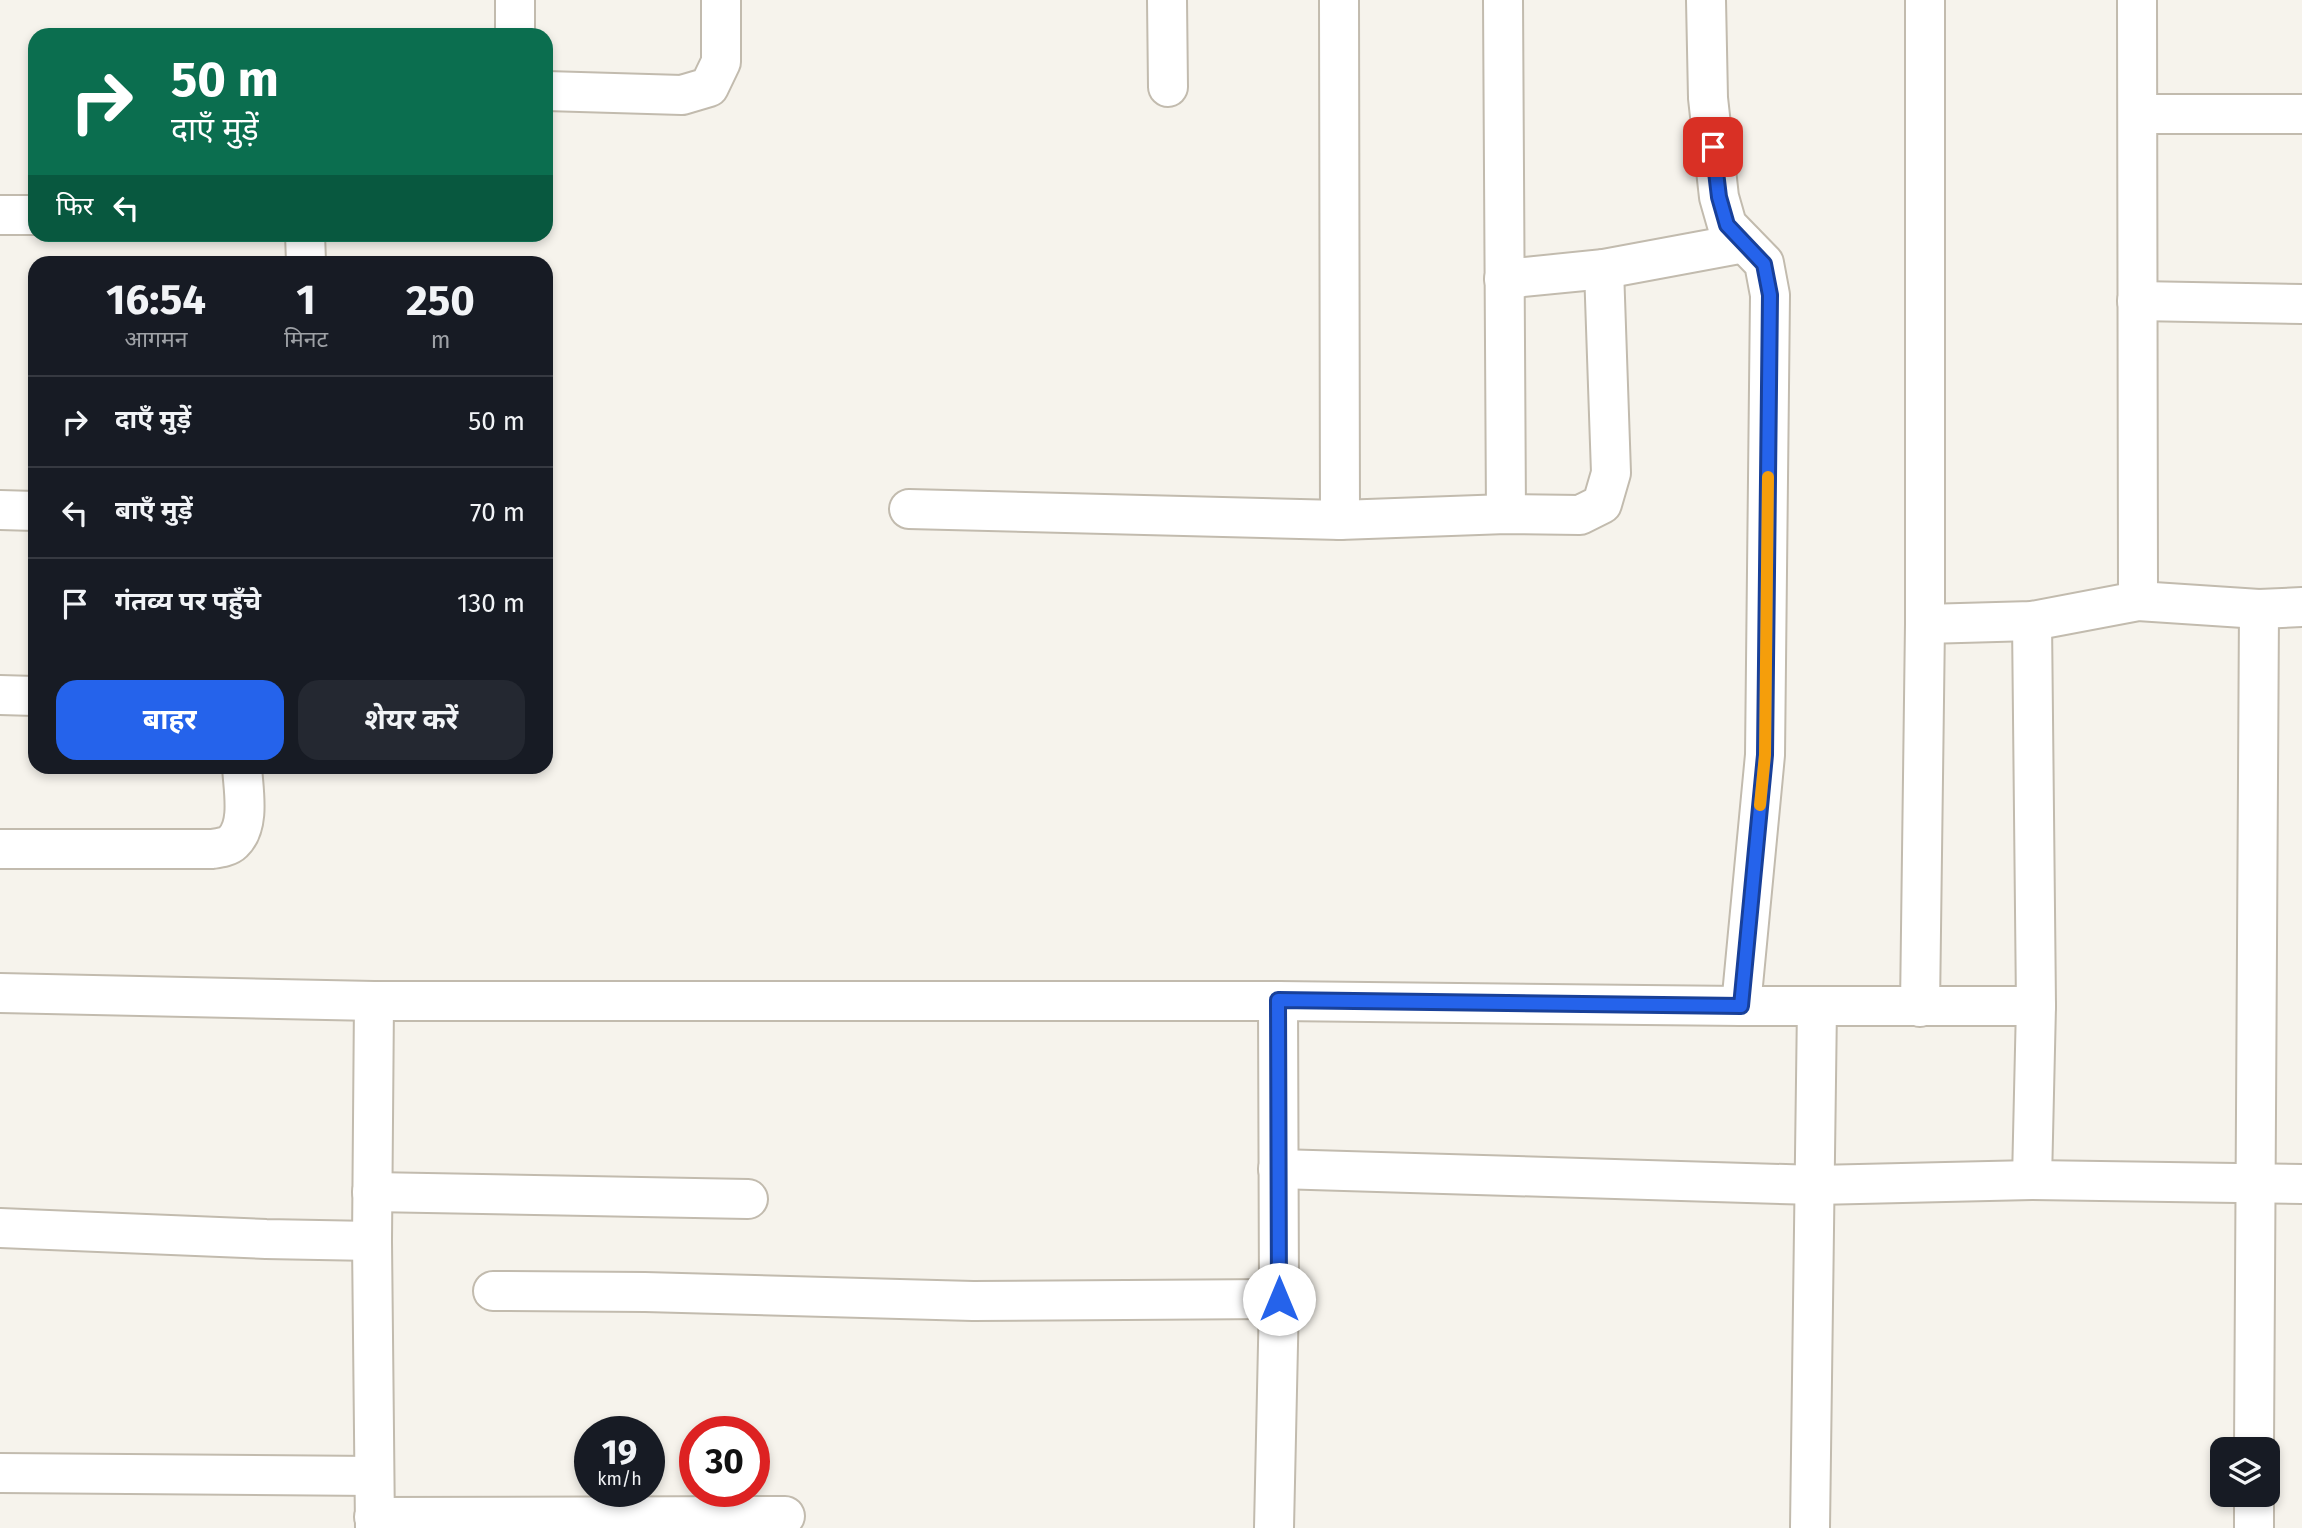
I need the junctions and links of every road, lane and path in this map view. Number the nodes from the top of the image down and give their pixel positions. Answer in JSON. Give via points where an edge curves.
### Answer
{"nodes":[{"id":1,"x":515,"y":0,"type":"edge"},
{"id":2,"x":721,"y":0,"type":"edge"},
{"id":3,"x":1167,"y":0,"type":"edge"},
{"id":4,"x":1339,"y":0,"type":"edge"},
{"id":5,"x":1503,"y":0,"type":"edge"},
{"id":6,"x":1706,"y":0,"type":"edge"},
{"id":7,"x":1925,"y":0,"type":"edge"},
{"id":8,"x":2137,"y":0,"type":"edge"},
{"id":9,"x":515,"y":28,"type":"edge"},
{"id":10,"x":1168,"y":87,"type":"dead end"},
{"id":11,"x":553,"y":91,"type":"edge"},
{"id":12,"x":2138,"y":114,"type":"junction"},
{"id":13,"x":2302,"y":114,"type":"edge"},
{"id":14,"x":0,"y":215,"type":"edge"},
{"id":15,"x":28,"y":215,"type":"edge"},
{"id":16,"x":1744,"y":243,"type":"junction"},
{"id":17,"x":1604,"y":269,"type":"junction"},
{"id":18,"x":1504,"y":279,"type":"junction"},
{"id":19,"x":2137,"y":301,"type":"junction"},
{"id":20,"x":2302,"y":304,"type":"edge"},
{"id":21,"x":909,"y":509,"type":"dead end"},
{"id":22,"x":0,"y":510,"type":"edge"},
{"id":23,"x":28,"y":511,"type":"edge"},
{"id":24,"x":1506,"y":514,"type":"junction"},
{"id":25,"x":1340,"y":520,"type":"junction"},
{"id":26,"x":2138,"y":601,"type":"junction"},
{"id":27,"x":2302,"y":607,"type":"edge"},
{"id":28,"x":2259,"y":608,"type":"junction"},
{"id":29,"x":2032,"y":621,"type":"junction"},
{"id":30,"x":1925,"y":624,"type":"junction"},
{"id":31,"x":0,"y":695,"type":"edge"},
{"id":32,"x":28,"y":696,"type":"edge"},
{"id":33,"x":242,"y":774,"type":"edge"},
{"id":34,"x":0,"y":849,"type":"edge"},
{"id":35,"x":0,"y":993,"type":"edge"},
{"id":36,"x":1278,"y":1000,"type":"junction"},
{"id":37,"x":374,"y":1001,"type":"junction"},
{"id":38,"x":1741,"y":1006,"type":"junction"},
{"id":39,"x":1817,"y":1006,"type":"junction"},
{"id":40,"x":2036,"y":1006,"type":"junction"},
{"id":41,"x":1920,"y":1007,"type":"junction"},
{"id":42,"x":1278,"y":1169,"type":"junction"},
{"id":43,"x":2032,"y":1180,"type":"junction"},
{"id":44,"x":2256,"y":1183,"type":"junction"},
{"id":45,"x":2302,"y":1184,"type":"edge"},
{"id":46,"x":1816,"y":1185,"type":"junction"},
{"id":47,"x":372,"y":1192,"type":"junction"},
{"id":48,"x":748,"y":1199,"type":"dead end"},
{"id":49,"x":0,"y":1228,"type":"edge"},
{"id":50,"x":372,"y":1241,"type":"junction"},
{"id":51,"x":493,"y":1291,"type":"dead end"},
{"id":52,"x":1279,"y":1299,"type":"junction"},
{"id":53,"x":2254,"y":1437,"type":"edge"},
{"id":54,"x":0,"y":1473,"type":"edge"},
{"id":55,"x":374,"y":1476,"type":"junction"},
{"id":56,"x":2254,"y":1507,"type":"edge"},
{"id":57,"x":785,"y":1516,"type":"dead end"},
{"id":58,"x":374,"y":1523,"type":"edge"},
{"id":59,"x":1274,"y":1528,"type":"edge"},
{"id":60,"x":1810,"y":1528,"type":"edge"},
{"id":61,"x":2254,"y":1528,"type":"edge"}],
"edges":[{"from":1,"to":9,"type":"street"},
{"from":2,"to":11,"type":"street","via":[[721,62],[709,87],[682,95]]},
{"from":3,"to":10,"type":"street"},
{"from":4,"to":25,"type":"street"},
{"from":5,"to":18,"type":"street"},
{"from":6,"to":16,"type":"street","via":[[1708,98],[1719,197],[1727,225]]},
{"from":7,"to":30,"type":"street"},
{"from":8,"to":12,"type":"street"},
{"from":12,"to":13,"type":"street"},
{"from":12,"to":19,"type":"street"},
{"from":14,"to":15,"type":"street"},
{"from":16,"to":17,"type":"street"},
{"from":16,"to":38,"type":"street","via":[[1764,264],[1770,295],[1765,755]]},
{"from":17,"to":18,"type":"street"},
{"from":17,"to":24,"type":"street","via":[[1611,473],[1602,504],[1580,515]]},
{"from":18,"to":24,"type":"street"},
{"from":19,"to":20,"type":"street"},
{"from":19,"to":26,"type":"street"},
{"from":21,"to":25,"type":"street"},
{"from":22,"to":23,"type":"street"},
{"from":24,"to":25,"type":"street"},
{"from":26,"to":28,"type":"street"},
{"from":26,"to":29,"type":"street"},
{"from":27,"to":28,"type":"street"},
{"from":28,"to":44,"type":"street"},
{"from":29,"to":30,"type":"street"},
{"from":29,"to":40,"type":"street"},
{"from":30,"to":41,"type":"street"},
{"from":31,"to":32,"type":"street"},
{"from":33,"to":34,"type":"street","via":[[244,818],[231,844],[212,849]]},
{"from":35,"to":37,"type":"street"},
{"from":36,"to":37,"type":"street"},
{"from":36,"to":38,"type":"street"},
{"from":36,"to":42,"type":"street"},
{"from":37,"to":47,"type":"street"},
{"from":38,"to":39,"type":"street"},
{"from":39,"to":41,"type":"street"},
{"from":39,"to":46,"type":"street"},
{"from":40,"to":41,"type":"street"},
{"from":40,"to":43,"type":"street"},
{"from":42,"to":46,"type":"street"},
{"from":42,"to":52,"type":"street"},
{"from":43,"to":44,"type":"street"},
{"from":43,"to":46,"type":"street"},
{"from":44,"to":45,"type":"street"},
{"from":44,"to":53,"type":"street"},
{"from":46,"to":60,"type":"street"},
{"from":47,"to":48,"type":"street"},
{"from":47,"to":50,"type":"street"},
{"from":49,"to":50,"type":"street"},
{"from":50,"to":55,"type":"street"},
{"from":51,"to":52,"type":"street","via":[[972,1301]]},
{"from":52,"to":59,"type":"street"},
{"from":54,"to":55,"type":"street"},
{"from":55,"to":58,"type":"street"},
{"from":56,"to":61,"type":"street"},
{"from":57,"to":58,"type":"street"}]}
